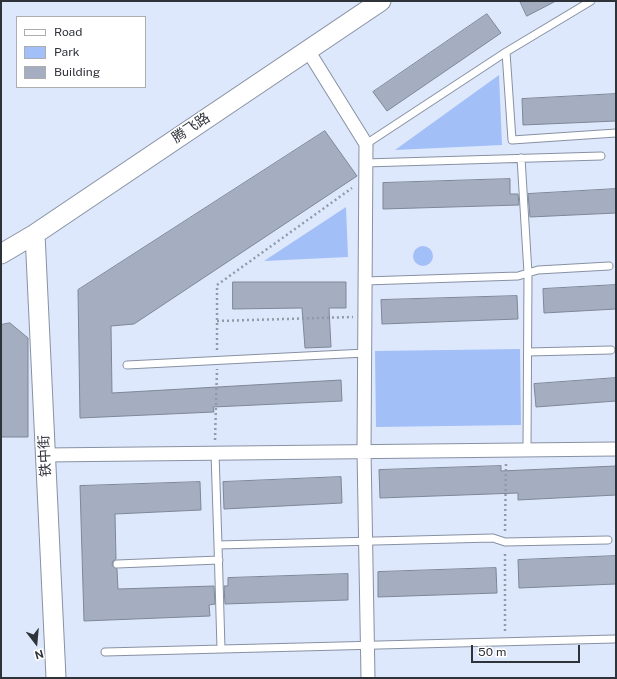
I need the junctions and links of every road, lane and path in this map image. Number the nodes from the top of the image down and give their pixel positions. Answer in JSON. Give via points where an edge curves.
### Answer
{"nodes":[{"id":1,"x":381,"y":1,"type":"edge"},
{"id":2,"x":591,"y":1,"type":"edge"},
{"id":3,"x":307,"y":49,"type":"junction"},
{"id":4,"x":506,"y":52,"type":"junction"},
{"id":5,"x":616,"y":133,"type":"edge"},
{"id":6,"x":366,"y":144,"type":"junction"},
{"id":7,"x":601,"y":156,"type":"dead end"},
{"id":8,"x":521,"y":158,"type":"junction"},
{"id":9,"x":365,"y":163,"type":"junction"},
{"id":10,"x":366,"y":179,"type":"junction"},
{"id":11,"x":35,"y":234,"type":"junction"},
{"id":12,"x":1,"y":254,"type":"edge"},
{"id":13,"x":609,"y":266,"type":"dead end"},
{"id":14,"x":528,"y":273,"type":"junction"},
{"id":15,"x":365,"y":281,"type":"junction"},
{"id":16,"x":365,"y":317,"type":"junction"},
{"id":17,"x":217,"y":322,"type":"junction"},
{"id":18,"x":611,"y":350,"type":"dead end"},
{"id":19,"x":528,"y":352,"type":"junction"},
{"id":20,"x":365,"y":353,"type":"junction"},
{"id":21,"x":217,"y":360,"type":"junction"},
{"id":22,"x":127,"y":365,"type":"dead end"},
{"id":23,"x":616,"y":449,"type":"edge"},
{"id":24,"x":506,"y":450,"type":"junction"},
{"id":25,"x":527,"y":450,"type":"junction"},
{"id":26,"x":364,"y":451,"type":"junction"},
{"id":27,"x":215,"y":453,"type":"junction"},
{"id":28,"x":45,"y":455,"type":"junction"},
{"id":29,"x":608,"y":540,"type":"dead end"},
{"id":30,"x":366,"y":541,"type":"junction"},
{"id":31,"x":505,"y":542,"type":"junction"},
{"id":32,"x":218,"y":545,"type":"junction"},
{"id":33,"x":219,"y":560,"type":"junction"},
{"id":34,"x":117,"y":564,"type":"dead end"},
{"id":35,"x":614,"y":639,"type":"dead end"},
{"id":36,"x":504,"y":642,"type":"junction"},
{"id":37,"x":368,"y":646,"type":"junction"},
{"id":38,"x":222,"y":649,"type":"junction"},
{"id":39,"x":105,"y":652,"type":"dead end"},
{"id":40,"x":56,"y":678,"type":"edge"},
{"id":41,"x":368,"y":678,"type":"edge"}],
"edges":[{"from":1,"to":3,"type":"street","name":"腾飞路"},
{"from":2,"to":4,"type":"lane"},
{"from":3,"to":6,"type":"street"},
{"from":3,"to":11,"type":"street","name":"腾飞路"},
{"from":4,"to":5,"type":"lane","via":[[512,140]]},
{"from":4,"to":6,"type":"lane"},
{"from":6,"to":9,"type":"street"},
{"from":7,"to":8,"type":"lane"},
{"from":8,"to":9,"type":"lane"},
{"from":8,"to":14,"type":"lane"},
{"from":9,"to":10,"type":"street"},
{"from":10,"to":15,"type":"street"},
{"from":10,"to":17,"type":"path","via":[[218,285]]},
{"from":11,"to":12,"type":"street","name":"腾飞路"},
{"from":11,"to":28,"type":"street","name":"铁中街"},
{"from":13,"to":14,"type":"lane","via":[[538,270]]},
{"from":14,"to":15,"type":"lane","via":[[518,276]]},
{"from":14,"to":19,"type":"lane"},
{"from":15,"to":16,"type":"street"},
{"from":16,"to":17,"type":"path"},
{"from":16,"to":20,"type":"street"},
{"from":17,"to":21,"type":"path"},
{"from":18,"to":19,"type":"lane"},
{"from":19,"to":25,"type":"lane"},
{"from":20,"to":21,"type":"lane"},
{"from":20,"to":26,"type":"street"},
{"from":21,"to":22,"type":"lane"},
{"from":21,"to":27,"type":"path"},
{"from":23,"to":25,"type":"street"},
{"from":24,"to":25,"type":"street"},
{"from":24,"to":26,"type":"street"},
{"from":24,"to":31,"type":"path"},
{"from":26,"to":27,"type":"street"},
{"from":26,"to":30,"type":"street"},
{"from":27,"to":28,"type":"street"},
{"from":27,"to":32,"type":"lane"},
{"from":28,"to":40,"type":"street","name":"铁中街"},
{"from":29,"to":31,"type":"lane"},
{"from":30,"to":31,"type":"lane","via":[[493,538]]},
{"from":30,"to":32,"type":"lane"},
{"from":30,"to":37,"type":"street"},
{"from":31,"to":36,"type":"path"},
{"from":32,"to":33,"type":"lane"},
{"from":33,"to":34,"type":"lane"},
{"from":33,"to":38,"type":"lane"},
{"from":35,"to":36,"type":"lane"},
{"from":36,"to":37,"type":"lane"},
{"from":37,"to":38,"type":"lane"},
{"from":37,"to":41,"type":"street"},
{"from":38,"to":39,"type":"lane"}]}
